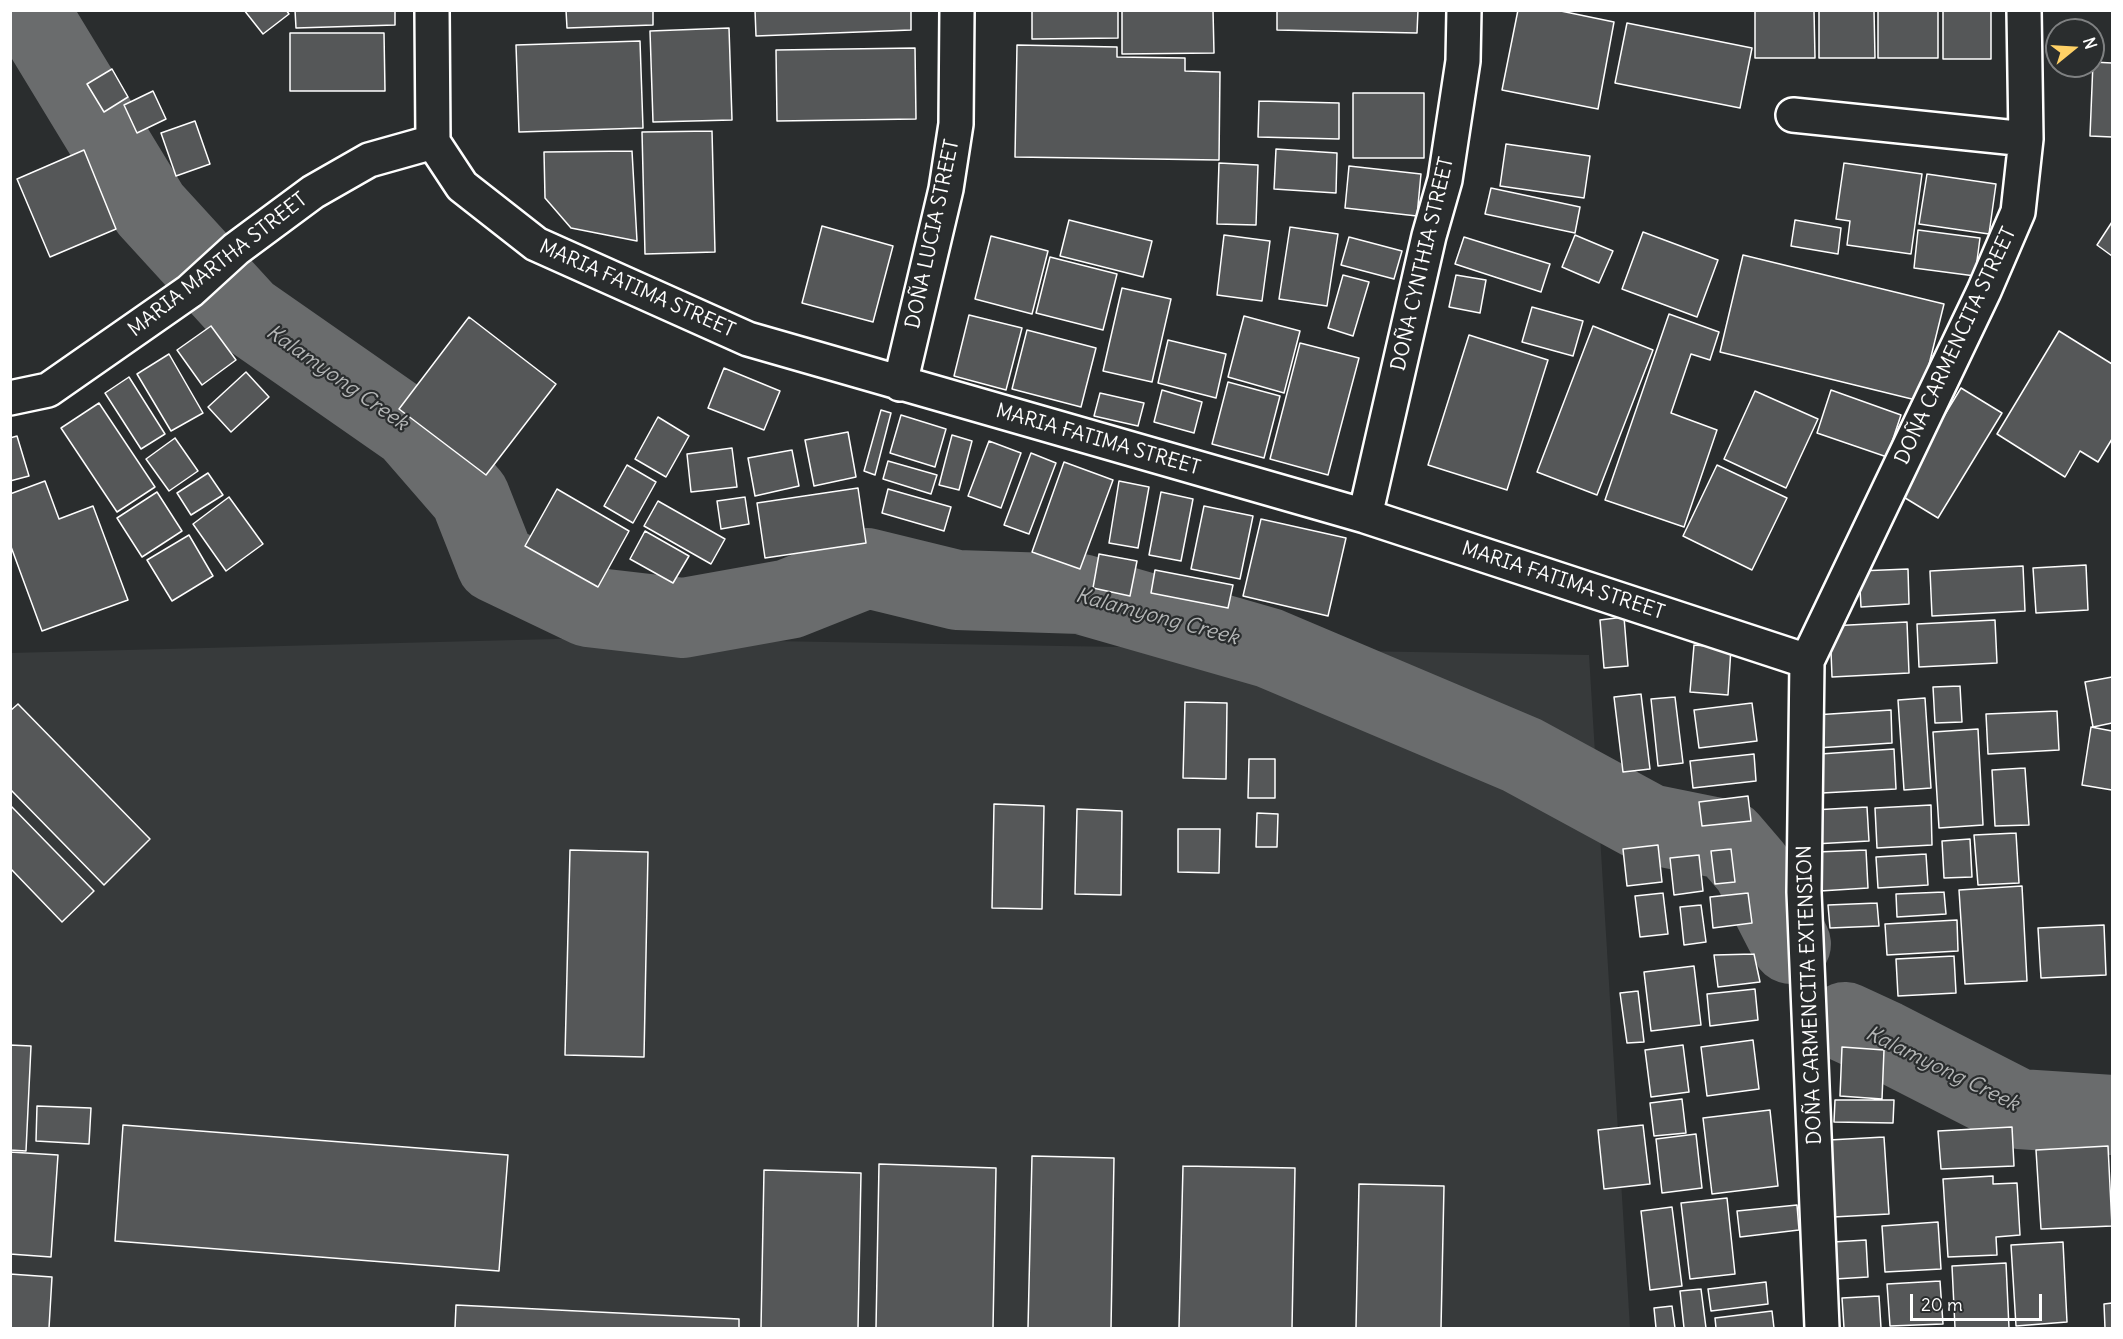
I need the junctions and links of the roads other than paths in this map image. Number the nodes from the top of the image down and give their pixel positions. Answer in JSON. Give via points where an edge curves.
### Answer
{"nodes":[{"id":1,"x":432,"y":10,"type":"edge"},
{"id":2,"x":957,"y":10,"type":"edge"},
{"id":3,"x":1464,"y":10,"type":"edge"},
{"id":4,"x":2024,"y":10,"type":"edge"},
{"id":5,"x":1793,"y":115,"type":"dead end"},
{"id":6,"x":2026,"y":139,"type":"junction"},
{"id":7,"x":433,"y":142,"type":"junction"},
{"id":8,"x":900,"y":384,"type":"junction"},
{"id":9,"x":10,"y":398,"type":"edge"},
{"id":10,"x":1365,"y":516,"type":"junction"},
{"id":11,"x":1807,"y":661,"type":"junction"},
{"id":12,"x":1822,"y":1329,"type":"edge"}],
"edges":[{"from":1,"to":7,"type":"street"},
{"from":2,"to":8,"type":"street","name":"DOÑA LUCIA STREET","via":[[956,124],[946,189]]},
{"from":3,"to":10,"type":"street","name":"DOÑA CYNTHIA STREET","via":[[1463,61],[1444,180]]},
{"from":4,"to":6,"type":"street","name":"DOÑA CARMENCITA STREET"},
{"from":5,"to":6,"type":"street"},
{"from":6,"to":11,"type":"street","name":"DOÑA CARMENCITA STREET","via":[[2014,222]]},
{"from":7,"to":8,"type":"street","name":"MARIA FATIMA STREET","via":[[462,186],[536,244],[748,339]]},
{"from":7,"to":9,"type":"street","name":"MARIA MARTHA STREET","via":[[369,160],[313,192],[236,249],[190,291],[48,390]]},
{"from":8,"to":10,"type":"street","name":"MARIA FATIMA STREET"},
{"from":10,"to":11,"type":"street","name":"MARIA FATIMA STREET"},
{"from":11,"to":12,"type":"street","name":"DOÑA CARMENCITA EXTENSION","via":[[1804,892]]}]}
